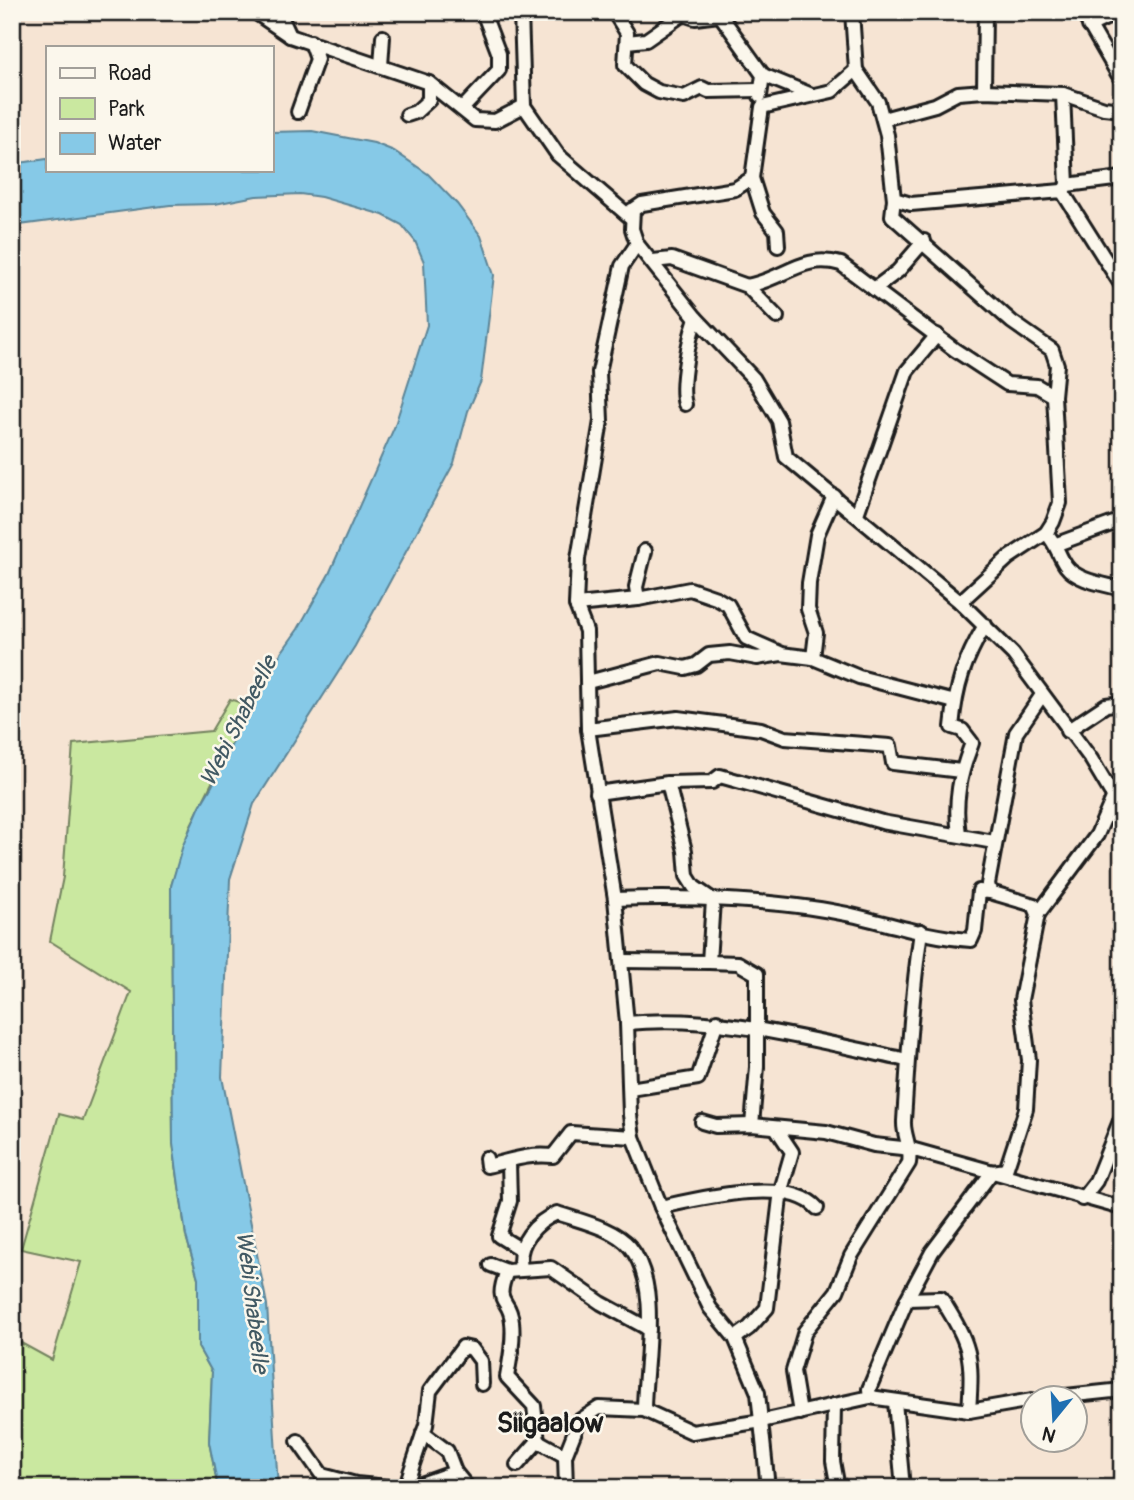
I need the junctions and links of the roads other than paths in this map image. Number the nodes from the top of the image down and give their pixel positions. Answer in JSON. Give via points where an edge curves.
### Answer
{"nodes":[{"id":1,"x":256,"y":12,"type":"edge"},
{"id":2,"x":279,"y":12,"type":"edge"},
{"id":3,"x":484,"y":12,"type":"edge"},
{"id":4,"x":521,"y":12,"type":"edge"},
{"id":5,"x":614,"y":12,"type":"edge"},
{"id":6,"x":852,"y":12,"type":"edge"},
{"id":7,"x":985,"y":12,"type":"edge"},
{"id":8,"x":1082,"y":12,"type":"edge"},
{"id":9,"x":1119,"y":12,"type":"edge"},
{"id":10,"x":682,"y":13,"type":"edge"},
{"id":11,"x":718,"y":14,"type":"edge"},
{"id":12,"x":1089,"y":26,"type":"junction"},
{"id":13,"x":290,"y":36,"type":"junction"},
{"id":14,"x":383,"y":37,"type":"dead end"},
{"id":15,"x":311,"y":42,"type":"junction"},
{"id":16,"x":626,"y":42,"type":"junction"},
{"id":17,"x":381,"y":66,"type":"junction"},
{"id":18,"x":856,"y":70,"type":"junction"},
{"id":19,"x":763,"y":75,"type":"junction"},
{"id":20,"x":1122,"y":81,"type":"edge"},
{"id":21,"x":429,"y":83,"type":"junction"},
{"id":22,"x":758,"y":90,"type":"junction"},
{"id":23,"x":984,"y":91,"type":"junction"},
{"id":24,"x":1063,"y":94,"type":"junction"},
{"id":25,"x":812,"y":95,"type":"junction"},
{"id":26,"x":524,"y":106,"type":"junction"},
{"id":27,"x":762,"y":107,"type":"junction"},
{"id":28,"x":462,"y":109,"type":"junction"},
{"id":29,"x":1122,"y":110,"type":"edge"},
{"id":30,"x":298,"y":113,"type":"dead end"},
{"id":31,"x":407,"y":115,"type":"dead end"},
{"id":32,"x":883,"y":119,"type":"junction"},
{"id":33,"x":752,"y":178,"type":"junction"},
{"id":34,"x":1122,"y":178,"type":"edge"},
{"id":35,"x":1065,"y":188,"type":"junction"},
{"id":36,"x":894,"y":199,"type":"junction"},
{"id":37,"x":633,"y":210,"type":"junction"},
{"id":38,"x":924,"y":241,"type":"junction"},
{"id":39,"x":637,"y":244,"type":"junction"},
{"id":40,"x":778,"y":246,"type":"dead end"},
{"id":41,"x":653,"y":261,"type":"junction"},
{"id":42,"x":747,"y":286,"type":"junction"},
{"id":43,"x":1122,"y":286,"type":"edge"},
{"id":44,"x":874,"y":289,"type":"junction"},
{"id":45,"x":777,"y":317,"type":"dead end"},
{"id":46,"x":696,"y":318,"type":"junction"},
{"id":47,"x":937,"y":335,"type":"junction"},
{"id":48,"x":1054,"y":396,"type":"junction"},
{"id":49,"x":685,"y":404,"type":"dead end"},
{"id":50,"x":834,"y":496,"type":"junction"},
{"id":51,"x":857,"y":514,"type":"junction"},
{"id":52,"x":1122,"y":520,"type":"edge"},
{"id":53,"x":1046,"y":533,"type":"junction"},
{"id":54,"x":1056,"y":544,"type":"junction"},
{"id":55,"x":645,"y":551,"type":"dead end"},
{"id":56,"x":1122,"y":589,"type":"edge"},
{"id":57,"x":638,"y":599,"type":"junction"},
{"id":58,"x":960,"y":602,"type":"junction"},
{"id":59,"x":576,"y":605,"type":"junction"},
{"id":60,"x":985,"y":625,"type":"junction"},
{"id":61,"x":780,"y":654,"type":"junction"},
{"id":62,"x":813,"y":658,"type":"junction"},
{"id":63,"x":588,"y":682,"type":"junction"},
{"id":64,"x":1042,"y":695,"type":"junction"},
{"id":65,"x":955,"y":702,"type":"junction"},
{"id":66,"x":1122,"y":703,"type":"edge"},
{"id":67,"x":588,"y":729,"type":"junction"},
{"id":68,"x":1067,"y":731,"type":"junction"},
{"id":69,"x":961,"y":771,"type":"junction"},
{"id":70,"x":668,"y":783,"type":"junction"},
{"id":71,"x":597,"y":793,"type":"junction"},
{"id":72,"x":1113,"y":798,"type":"junction"},
{"id":73,"x":1122,"y":811,"type":"edge"},
{"id":74,"x":959,"y":834,"type":"junction"},
{"id":75,"x":994,"y":842,"type":"junction"},
{"id":76,"x":990,"y":892,"type":"junction"},
{"id":77,"x":615,"y":899,"type":"junction"},
{"id":78,"x":713,"y":900,"type":"junction"},
{"id":79,"x":1038,"y":914,"type":"junction"},
{"id":80,"x":921,"y":931,"type":"junction"},
{"id":81,"x":621,"y":961,"type":"junction"},
{"id":82,"x":709,"y":962,"type":"junction"},
{"id":83,"x":717,"y":1021,"type":"junction"},
{"id":84,"x":627,"y":1023,"type":"junction"},
{"id":85,"x":758,"y":1030,"type":"junction"},
{"id":86,"x":907,"y":1060,"type":"junction"},
{"id":87,"x":630,"y":1089,"type":"junction"},
{"id":88,"x":1122,"y":1116,"type":"edge"},
{"id":89,"x":702,"y":1122,"type":"dead end"},
{"id":90,"x":752,"y":1125,"type":"junction"},
{"id":91,"x":776,"y":1128,"type":"junction"},
{"id":92,"x":633,"y":1137,"type":"junction"},
{"id":93,"x":911,"y":1149,"type":"junction"},
{"id":94,"x":486,"y":1157,"type":"dead end"},
{"id":95,"x":509,"y":1161,"type":"junction"},
{"id":96,"x":992,"y":1172,"type":"junction"},
{"id":97,"x":781,"y":1190,"type":"junction"},
{"id":98,"x":1082,"y":1199,"type":"junction"},
{"id":99,"x":660,"y":1207,"type":"junction"},
{"id":100,"x":817,"y":1208,"type":"dead end"},
{"id":101,"x":1122,"y":1208,"type":"edge"},
{"id":102,"x":520,"y":1249,"type":"junction"},
{"id":103,"x":491,"y":1265,"type":"dead end"},
{"id":104,"x":521,"y":1268,"type":"junction"},
{"id":105,"x":507,"y":1271,"type":"junction"},
{"id":106,"x":907,"y":1299,"type":"junction"},
{"id":107,"x":649,"y":1329,"type":"junction"},
{"id":108,"x":735,"y":1338,"type":"junction"},
{"id":109,"x":482,"y":1384,"type":"dead end"},
{"id":110,"x":1122,"y":1390,"type":"edge"},
{"id":111,"x":1088,"y":1394,"type":"edge"},
{"id":112,"x":870,"y":1397,"type":"junction"},
{"id":113,"x":895,"y":1402,"type":"junction"},
{"id":114,"x":1018,"y":1402,"type":"edge"},
{"id":115,"x":834,"y":1405,"type":"junction"},
{"id":116,"x":644,"y":1410,"type":"junction"},
{"id":117,"x":969,"y":1410,"type":"junction"},
{"id":118,"x":800,"y":1413,"type":"junction"},
{"id":119,"x":762,"y":1421,"type":"junction"},
{"id":120,"x":423,"y":1433,"type":"junction"},
{"id":121,"x":298,"y":1441,"type":"dead end"},
{"id":122,"x":538,"y":1441,"type":"junction"},
{"id":123,"x":565,"y":1456,"type":"junction"},
{"id":124,"x":517,"y":1465,"type":"dead end"},
{"id":125,"x":455,"y":1472,"type":"junction"},
{"id":126,"x":398,"y":1488,"type":"edge"},
{"id":127,"x":408,"y":1488,"type":"edge"},
{"id":128,"x":468,"y":1488,"type":"edge"},
{"id":129,"x":566,"y":1488,"type":"edge"},
{"id":130,"x":768,"y":1488,"type":"edge"},
{"id":131,"x":838,"y":1488,"type":"edge"},
{"id":132,"x":903,"y":1488,"type":"edge"}],
"edges":[{"from":1,"to":13,"type":"street"},
{"from":2,"to":13,"type":"street"},
{"from":3,"to":28,"type":"street","via":[[499,54],[499,70]]},
{"from":4,"to":26,"type":"street"},
{"from":5,"to":16,"type":"street","via":[[627,33]]},
{"from":6,"to":18,"type":"street"},
{"from":7,"to":23,"type":"street"},
{"from":8,"to":12,"type":"street"},
{"from":9,"to":12,"type":"street"},
{"from":10,"to":11,"type":"street","via":[[695,18]]},
{"from":10,"to":16,"type":"street","via":[[646,40]]},
{"from":11,"to":19,"type":"street"},
{"from":12,"to":20,"type":"street"},
{"from":13,"to":15,"type":"street"},
{"from":14,"to":17,"type":"street"},
{"from":15,"to":17,"type":"street"},
{"from":15,"to":30,"type":"street","via":[[317,59]]},
{"from":16,"to":22,"type":"street","via":[[625,65],[659,92],[684,97],[702,88]]},
{"from":17,"to":21,"type":"street"},
{"from":18,"to":25,"type":"street","via":[[832,91]]},
{"from":18,"to":32,"type":"street","via":[[878,102]]},
{"from":19,"to":22,"type":"street"},
{"from":19,"to":25,"type":"street"},
{"from":21,"to":28,"type":"street"},
{"from":21,"to":31,"type":"street","via":[[429,100]]},
{"from":22,"to":27,"type":"street"},
{"from":23,"to":24,"type":"street"},
{"from":23,"to":32,"type":"street","via":[[958,93]]},
{"from":24,"to":29,"type":"street"},
{"from":24,"to":35,"type":"street"},
{"from":25,"to":27,"type":"street"},
{"from":26,"to":28,"type":"street","via":[[495,121],[475,120]]},
{"from":26,"to":37,"type":"street","via":[[558,155],[630,216]]},
{"from":27,"to":33,"type":"street"},
{"from":32,"to":36,"type":"street"},
{"from":33,"to":37,"type":"street","via":[[735,190],[642,204]]},
{"from":33,"to":40,"type":"street","via":[[763,213],[778,231]]},
{"from":34,"to":35,"type":"street"},
{"from":35,"to":36,"type":"street","via":[[923,204]]},
{"from":35,"to":43,"type":"street"},
{"from":36,"to":38,"type":"street","via":[[892,216]]},
{"from":37,"to":39,"type":"street"},
{"from":38,"to":44,"type":"street","via":[[898,271]]},
{"from":38,"to":48,"type":"street","via":[[1012,322],[1052,350],[1057,365]]},
{"from":39,"to":41,"type":"street"},
{"from":39,"to":59,"type":"street","via":[[622,266],[599,372],[601,421],[587,493]]},
{"from":41,"to":42,"type":"street","via":[[672,258]]},
{"from":41,"to":46,"type":"street"},
{"from":42,"to":44,"type":"street","via":[[771,282],[796,266],[822,259],[841,264]]},
{"from":42,"to":45,"type":"street"},
{"from":44,"to":47,"type":"street"},
{"from":46,"to":49,"type":"street","via":[[681,393]]},
{"from":46,"to":50,"type":"street","via":[[764,395],[779,421],[786,457]]},
{"from":47,"to":48,"type":"street","via":[[1007,384],[1037,386]]},
{"from":47,"to":51,"type":"street","via":[[907,371]]},
{"from":48,"to":53,"type":"street","via":[[1060,503]]},
{"from":50,"to":51,"type":"street"},
{"from":50,"to":62,"type":"street","via":[[817,535],[809,583],[808,609],[816,633]]},
{"from":51,"to":58,"type":"street"},
{"from":52,"to":54,"type":"street"},
{"from":53,"to":54,"type":"street"},
{"from":53,"to":58,"type":"street","via":[[1008,558]]},
{"from":54,"to":56,"type":"street","via":[[1065,566],[1076,575]]},
{"from":55,"to":57,"type":"street","via":[[636,587]]},
{"from":57,"to":59,"type":"street"},
{"from":57,"to":61,"type":"street","via":[[690,589],[716,598],[728,605],[746,638]]},
{"from":58,"to":60,"type":"street"},
{"from":59,"to":63,"type":"street","via":[[586,631]]},
{"from":60,"to":64,"type":"street"},
{"from":60,"to":65,"type":"street","via":[[965,659]]},
{"from":61,"to":62,"type":"street"},
{"from":61,"to":63,"type":"street","via":[[757,658],[709,655],[685,668],[660,663]]},
{"from":62,"to":65,"type":"street","via":[[859,677]]},
{"from":63,"to":67,"type":"street"},
{"from":64,"to":68,"type":"street"},
{"from":64,"to":75,"type":"street","via":[[1016,733]]},
{"from":65,"to":69,"type":"street","via":[[952,727],[962,730],[972,743]]},
{"from":66,"to":68,"type":"street","via":[[1106,705]]},
{"from":67,"to":69,"type":"street","via":[[678,718],[717,721],[785,738],[890,746],[893,763]]},
{"from":67,"to":71,"type":"street"},
{"from":68,"to":72,"type":"street"},
{"from":69,"to":74,"type":"street","via":[[955,810]]},
{"from":70,"to":71,"type":"street"},
{"from":70,"to":74,"type":"street","via":[[712,782],[720,776],[881,822]]},
{"from":70,"to":78,"type":"street","via":[[687,876]]},
{"from":71,"to":77,"type":"street"},
{"from":72,"to":73,"type":"street"},
{"from":72,"to":79,"type":"street","via":[[1097,835]]},
{"from":74,"to":75,"type":"street"},
{"from":75,"to":76,"type":"street"},
{"from":76,"to":79,"type":"street","via":[[1034,905]]},
{"from":76,"to":80,"type":"street","via":[[979,891],[971,940]]},
{"from":77,"to":78,"type":"street"},
{"from":77,"to":81,"type":"street"},
{"from":78,"to":80,"type":"street","via":[[855,916]]},
{"from":78,"to":82,"type":"street"},
{"from":79,"to":96,"type":"street","via":[[1021,1000],[1028,1060],[1026,1108],[1006,1170]]},
{"from":80,"to":86,"type":"street"},
{"from":81,"to":82,"type":"street"},
{"from":81,"to":84,"type":"street"},
{"from":82,"to":85,"type":"street","via":[[738,963],[757,974]]},
{"from":83,"to":84,"type":"street"},
{"from":83,"to":85,"type":"street"},
{"from":83,"to":87,"type":"street","via":[[698,1079]]},
{"from":84,"to":87,"type":"street"},
{"from":85,"to":86,"type":"street"},
{"from":85,"to":90,"type":"street"},
{"from":86,"to":93,"type":"street","via":[[904,1126]]},
{"from":87,"to":92,"type":"street"},
{"from":88,"to":98,"type":"street","via":[[1096,1181]]},
{"from":89,"to":90,"type":"street"},
{"from":90,"to":91,"type":"street"},
{"from":91,"to":93,"type":"street","via":[[826,1132]]},
{"from":91,"to":97,"type":"street","via":[[792,1152]]},
{"from":92,"to":95,"type":"street","via":[[570,1133],[553,1156],[519,1156]]},
{"from":92,"to":99,"type":"street"},
{"from":93,"to":96,"type":"street"},
{"from":93,"to":118,"type":"street","via":[[909,1163],[851,1256],[837,1291],[805,1331],[793,1371]]},
{"from":94,"to":95,"type":"street","via":[[487,1166]]},
{"from":95,"to":102,"type":"street","via":[[510,1201],[499,1236]]},
{"from":96,"to":98,"type":"street"},
{"from":96,"to":106,"type":"street","via":[[932,1252]]},
{"from":97,"to":99,"type":"street"},
{"from":97,"to":100,"type":"street"},
{"from":97,"to":108,"type":"street","via":[[767,1308]]},
{"from":98,"to":101,"type":"street"},
{"from":99,"to":108,"type":"street","via":[[710,1308]]},
{"from":102,"to":104,"type":"street"},
{"from":102,"to":107,"type":"street","via":[[541,1220],[557,1213],[615,1236],[630,1247],[644,1275]]},
{"from":103,"to":105,"type":"street"},
{"from":104,"to":105,"type":"street"},
{"from":104,"to":107,"type":"street","via":[[551,1268]]},
{"from":105,"to":122,"type":"street","via":[[500,1299],[513,1318],[507,1377],[534,1406]]},
{"from":106,"to":112,"type":"street"},
{"from":106,"to":117,"type":"street","via":[[942,1298],[968,1344],[972,1370]]},
{"from":107,"to":116,"type":"street"},
{"from":108,"to":119,"type":"street","via":[[758,1393]]},
{"from":109,"to":120,"type":"street","via":[[481,1361],[472,1349],[463,1348],[430,1391]]},
{"from":110,"to":111,"type":"street"},
{"from":112,"to":113,"type":"street"},
{"from":112,"to":115,"type":"street"},
{"from":113,"to":117,"type":"street"},
{"from":113,"to":132,"type":"street"},
{"from":114,"to":117,"type":"street"},
{"from":115,"to":118,"type":"street"},
{"from":115,"to":131,"type":"street","via":[[833,1461]]},
{"from":116,"to":119,"type":"street","via":[[692,1432]]},
{"from":116,"to":123,"type":"street","via":[[600,1408],[587,1414],[579,1421]]},
{"from":118,"to":119,"type":"street"},
{"from":119,"to":130,"type":"street"},
{"from":120,"to":125,"type":"street","via":[[447,1451]]},
{"from":120,"to":127,"type":"street"},
{"from":121,"to":126,"type":"street","via":[[322,1475]]},
{"from":122,"to":123,"type":"street"},
{"from":122,"to":124,"type":"street"},
{"from":123,"to":129,"type":"street"},
{"from":125,"to":127,"type":"street"},
{"from":125,"to":128,"type":"street"}]}
